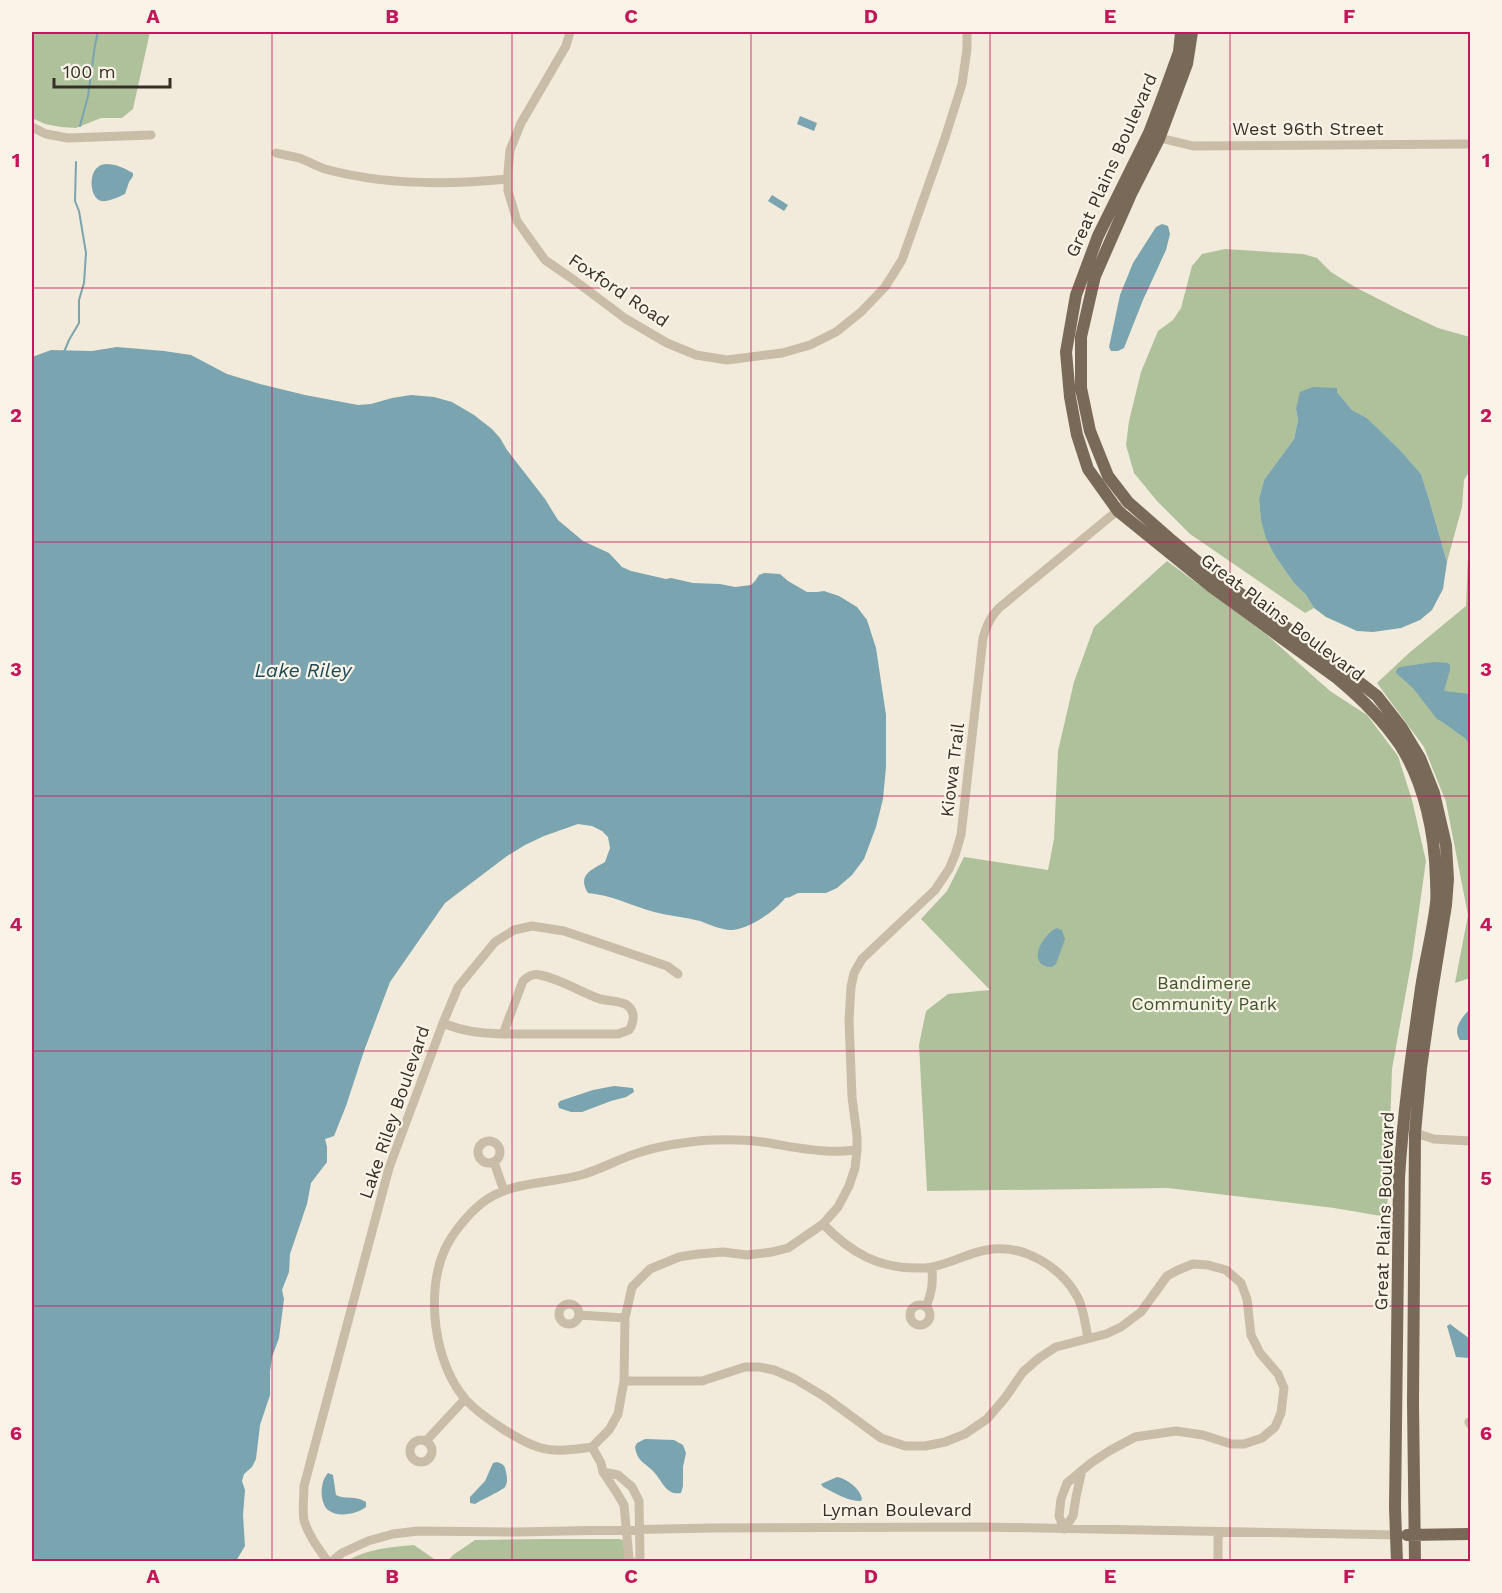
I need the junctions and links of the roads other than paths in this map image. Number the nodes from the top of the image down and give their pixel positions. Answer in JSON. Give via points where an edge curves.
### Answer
{"nodes":[{"id":1,"x":570,"y":32,"type":"edge"},
{"id":2,"x":967,"y":32,"type":"edge"},
{"id":3,"x":1181,"y":32,"type":"edge"},
{"id":4,"x":1192,"y":32,"type":"edge"},
{"id":5,"x":32,"y":127,"type":"edge"},
{"id":6,"x":151,"y":135,"type":"dead end"},
{"id":7,"x":1154,"y":136,"type":"junction"},
{"id":8,"x":1470,"y":144,"type":"edge"},
{"id":9,"x":276,"y":153,"type":"dead end"},
{"id":10,"x":508,"y":179,"type":"junction"},
{"id":11,"x":1128,"y":502,"type":"junction"},
{"id":12,"x":1118,"y":512,"type":"junction"},
{"id":13,"x":678,"y":974,"type":"dead end"},
{"id":14,"x":443,"y":1023,"type":"junction"},
{"id":15,"x":503,"y":1034,"type":"junction"},
{"id":16,"x":1415,"y":1133,"type":"junction"},
{"id":17,"x":1470,"y":1141,"type":"edge"},
{"id":18,"x":857,"y":1150,"type":"junction"},
{"id":19,"x":494,"y":1162,"type":"dead end"},
{"id":20,"x":504,"y":1191,"type":"junction"},
{"id":21,"x":823,"y":1224,"type":"junction"},
{"id":22,"x":932,"y":1267,"type":"junction"},
{"id":23,"x":926,"y":1307,"type":"dead end"},
{"id":24,"x":579,"y":1315,"type":"dead end"},
{"id":25,"x":625,"y":1318,"type":"junction"},
{"id":26,"x":1088,"y":1338,"type":"junction"},
{"id":27,"x":624,"y":1381,"type":"junction"},
{"id":28,"x":465,"y":1399,"type":"junction"},
{"id":29,"x":426,"y":1441,"type":"dead end"},
{"id":30,"x":592,"y":1447,"type":"junction"},
{"id":31,"x":1082,"y":1470,"type":"junction"},
{"id":32,"x":603,"y":1472,"type":"junction"},
{"id":33,"x":640,"y":1529,"type":"junction"},
{"id":34,"x":1065,"y":1529,"type":"junction"},
{"id":35,"x":627,"y":1530,"type":"junction"},
{"id":36,"x":1218,"y":1532,"type":"junction"},
{"id":37,"x":1470,"y":1534,"type":"edge"},
{"id":38,"x":1397,"y":1535,"type":"junction"},
{"id":39,"x":1414,"y":1535,"type":"junction"},
{"id":40,"x":329,"y":1562,"type":"edge"},
{"id":41,"x":631,"y":1562,"type":"edge"},
{"id":42,"x":638,"y":1562,"type":"edge"},
{"id":43,"x":1218,"y":1562,"type":"edge"},
{"id":44,"x":1397,"y":1562,"type":"edge"},
{"id":45,"x":1415,"y":1562,"type":"edge"}],
"edges":[{"from":1,"to":10,"type":"street","name":"Foxford Road","via":[[510,150]]},
{"from":2,"to":10,"type":"street","name":"Foxford Road","via":[[962,84],[902,260],[885,287],[861,312],[836,332],[810,345],[727,360],[696,355],[667,343],[626,320],[545,260],[517,221]]},
{"from":3,"to":7,"type":"main road","name":"Great Plains Boulevard","via":[[1179,52]]},
{"from":4,"to":7,"type":"main road","name":"Great Plains Boulevard","via":[[1187,64]]},
{"from":5,"to":6,"type":"street","via":[[68,138]]},
{"from":7,"to":8,"type":"street","name":"West 96th Street","via":[[1193,146]]},
{"from":7,"to":11,"type":"main road","name":"Great Plains Boulevard","via":[[1095,276],[1081,337],[1081,388],[1090,431],[1108,476]]},
{"from":7,"to":12,"type":"main road","name":"Great Plains Boulevard","via":[[1098,236],[1076,295],[1066,352],[1077,435],[1088,469]]},
{"from":9,"to":10,"type":"street","via":[[324,168],[391,180],[474,183]]},
{"from":11,"to":12,"type":"street","name":"Kiowa Trail"},
{"from":11,"to":16,"type":"main road","name":"Great Plains Boulevard","via":[[1204,567],[1377,696],[1420,758],[1434,793],[1446,845],[1448,879]]},
{"from":12,"to":18,"type":"street","name":"Kiowa Trail","via":[[990,617],[983,638],[956,855],[935,890],[862,959],[854,973],[849,1020]]},
{"from":12,"to":38,"type":"main road","name":"Great Plains Boulevard","via":[[1213,588],[1338,679],[1379,717],[1401,746],[1419,784],[1432,831],[1436,901],[1410,1068],[1399,1178]]},
{"from":13,"to":14,"type":"street","name":"Lake Riley Boulevard","via":[[667,966],[564,931],[532,926],[514,930],[495,942],[458,987]]},
{"from":14,"to":15,"type":"street","via":[[469,1032]]},
{"from":14,"to":40,"type":"street","name":"Lake Riley Boulevard","via":[[388,1168],[304,1486],[304,1520]]},
{"from":15,"to":15,"type":"street","via":[[618,1034],[629,1030],[634,1016],[626,1004],[601,999],[536,974],[526,977]]},
{"from":16,"to":17,"type":"street","via":[[1434,1139]]},
{"from":16,"to":39,"type":"main road","name":"Great Plains Boulevard"},
{"from":18,"to":20,"type":"street","via":[[826,1152],[759,1142],[691,1142],[641,1151],[582,1174]]},
{"from":18,"to":21,"type":"street","name":"Kiowa Trail","via":[[849,1186]]},
{"from":19,"to":20,"type":"street"},
{"from":20,"to":28,"type":"street","via":[[482,1203],[458,1228],[444,1249],[434,1286],[439,1343]]},
{"from":21,"to":22,"type":"street","via":[[850,1249],[867,1258],[903,1268]]},
{"from":21,"to":25,"type":"street","name":"Kiowa Trail","via":[[788,1248],[747,1255],[698,1254],[650,1269],[632,1287]]},
{"from":22,"to":23,"type":"street","via":[[932,1295]]},
{"from":22,"to":26,"type":"street","via":[[988,1249],[1026,1253],[1062,1276],[1077,1298]]},
{"from":24,"to":25,"type":"street"},
{"from":25,"to":27,"type":"street","name":"Kiowa Trail"},
{"from":26,"to":27,"type":"street","via":[[1056,1347],[1039,1358],[1023,1372],[987,1419],[965,1434],[925,1446],[905,1446],[881,1438],[795,1379],[759,1366],[702,1381]]},
{"from":26,"to":31,"type":"street","via":[[1106,1334],[1141,1312],[1167,1276],[1193,1264],[1208,1265],[1226,1270],[1241,1283],[1251,1335],[1284,1388],[1275,1427],[1262,1438],[1231,1444],[1176,1431],[1136,1437]]},
{"from":27,"to":30,"type":"street","name":"Kiowa Trail","via":[[618,1414]]},
{"from":28,"to":29,"type":"street"},
{"from":28,"to":30,"type":"street","via":[[511,1433],[538,1447]]},
{"from":30,"to":32,"type":"street"},
{"from":31,"to":34,"type":"street","via":[[1073,1516]]},
{"from":31,"to":34,"type":"street","via":[[1063,1490],[1059,1516]]},
{"from":32,"to":33,"type":"street","via":[[618,1475],[632,1487],[639,1501]]},
{"from":32,"to":35,"type":"street","via":[[624,1505]]},
{"from":33,"to":34,"type":"street","name":"Lyman Boulevard"},
{"from":33,"to":35,"type":"street","name":"Lyman Boulevard"},
{"from":33,"to":42,"type":"street"},
{"from":34,"to":36,"type":"street","name":"Lyman Boulevard"},
{"from":35,"to":40,"type":"street","name":"Lyman Boulevard","via":[[418,1531],[368,1541]]},
{"from":35,"to":41,"type":"street"},
{"from":36,"to":38,"type":"street","name":"Lyman Boulevard"},
{"from":36,"to":43,"type":"street"},
{"from":37,"to":39,"type":"main road","name":"Lyman Boulevard"},
{"from":38,"to":39,"type":"main road","name":"Lyman Boulevard"},
{"from":38,"to":44,"type":"main road","name":"Great Plains Boulevard"},
{"from":39,"to":45,"type":"main road","name":"Great Plains Boulevard"}]}
